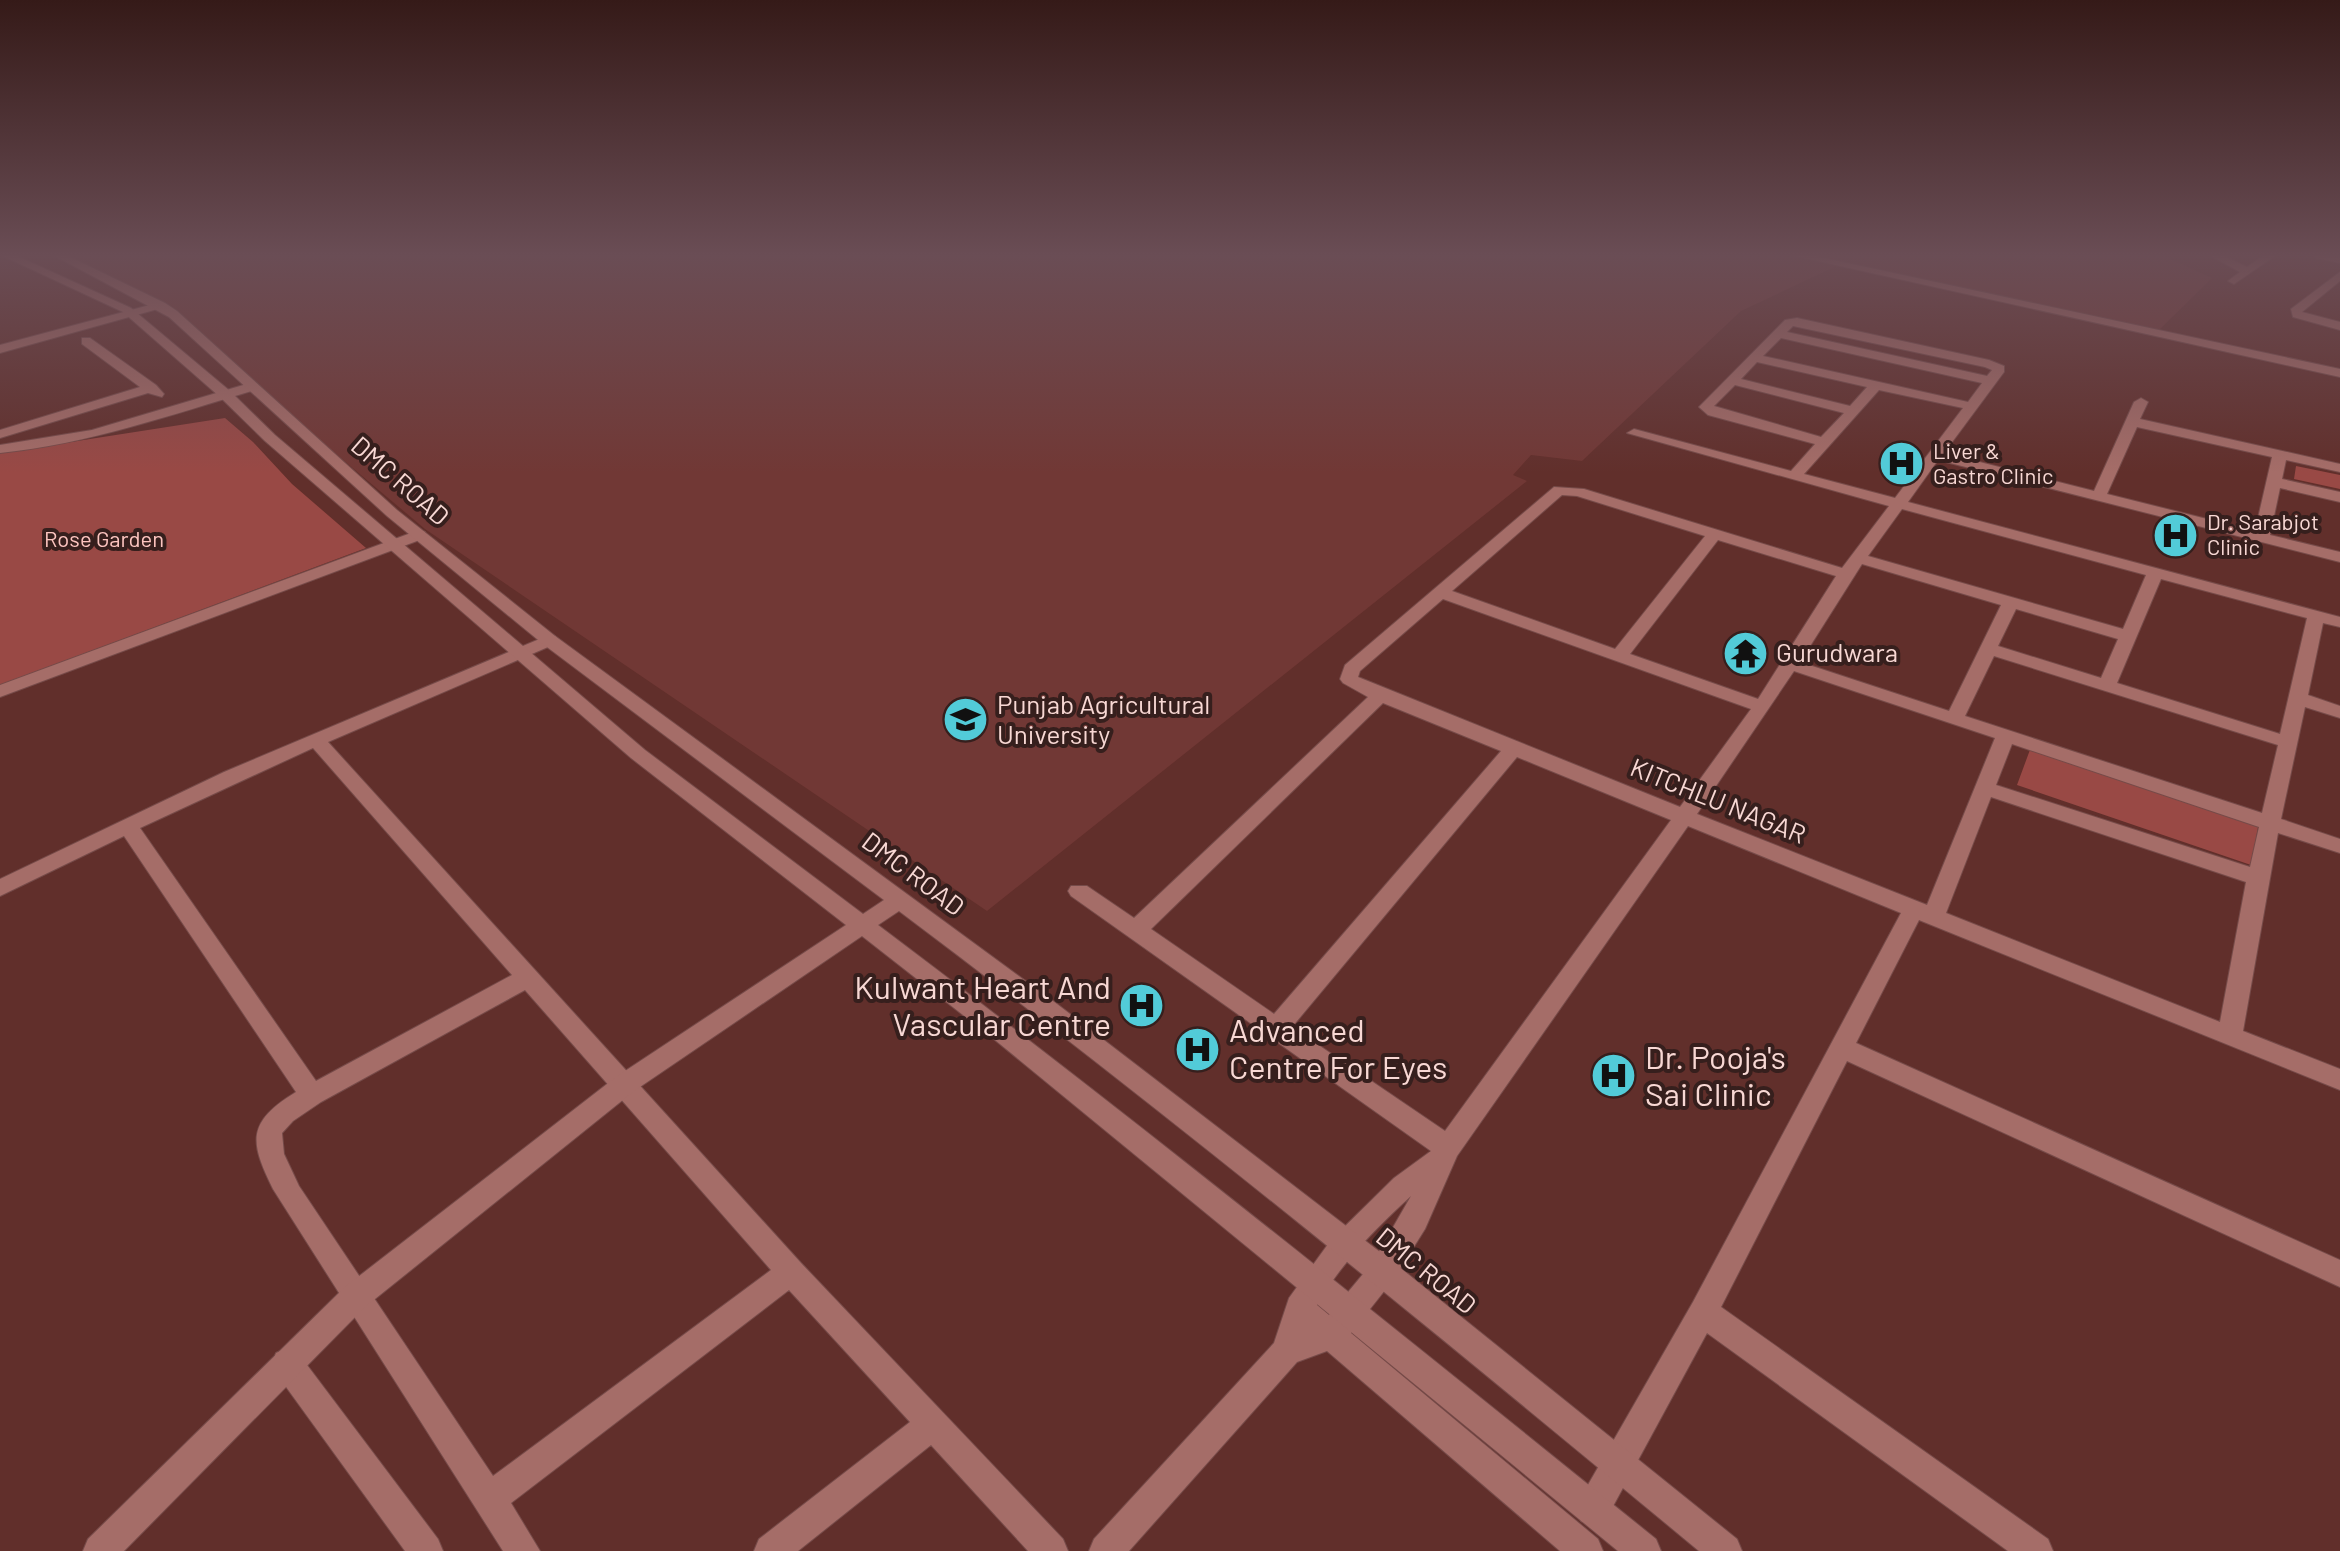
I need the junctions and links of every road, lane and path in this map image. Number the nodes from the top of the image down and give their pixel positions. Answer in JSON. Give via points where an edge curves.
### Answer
{"nodes":[{"id":1,"x":77,"y":328,"type":"edge"},
{"id":2,"x":148,"y":328,"type":"edge"},
{"id":3,"x":186,"y":328,"type":"edge"},
{"id":4,"x":2134,"y":328,"type":"edge"},
{"id":5,"x":86,"y":341,"type":"dead end"},
{"id":6,"x":0,"y":349,"type":"edge"},
{"id":7,"x":1754,"y":358,"type":"junction"},
{"id":8,"x":2340,"y":373,"type":"edge"},
{"id":9,"x":1731,"y":380,"type":"junction"},
{"id":10,"x":1876,"y":385,"type":"junction"},
{"id":11,"x":250,"y":387,"type":"junction"},
{"id":12,"x":151,"y":388,"type":"junction"},
{"id":13,"x":225,"y":394,"type":"junction"},
{"id":14,"x":2141,"y":402,"type":"dead end"},
{"id":15,"x":1970,"y":406,"type":"junction"},
{"id":16,"x":175,"y":409,"type":"junction"},
{"id":17,"x":1853,"y":411,"type":"junction"},
{"id":18,"x":2133,"y":422,"type":"junction"},
{"id":19,"x":1634,"y":433,"type":"dead end"},
{"id":20,"x":0,"y":434,"type":"edge"},
{"id":21,"x":1824,"y":442,"type":"junction"},
{"id":22,"x":0,"y":449,"type":"edge"},
{"id":23,"x":1935,"y":455,"type":"junction"},
{"id":24,"x":2280,"y":455,"type":"junction"},
{"id":25,"x":2340,"y":468,"type":"edge"},
{"id":26,"x":1793,"y":477,"type":"junction"},
{"id":27,"x":2274,"y":482,"type":"junction"},
{"id":28,"x":2099,"y":496,"type":"junction"},
{"id":29,"x":2340,"y":497,"type":"edge"},
{"id":30,"x":1897,"y":504,"type":"junction"},
{"id":31,"x":1714,"y":534,"type":"junction"},
{"id":32,"x":419,"y":535,"type":"junction"},
{"id":33,"x":2262,"y":537,"type":"junction"},
{"id":34,"x":394,"y":545,"type":"junction"},
{"id":35,"x":2340,"y":557,"type":"edge"},
{"id":36,"x":1859,"y":558,"type":"junction"},
{"id":37,"x":2155,"y":573,"type":"junction"},
{"id":38,"x":1846,"y":574,"type":"junction"},
{"id":39,"x":1440,"y":592,"type":"junction"},
{"id":40,"x":2011,"y":602,"type":"junction"},
{"id":41,"x":2316,"y":615,"type":"junction"},
{"id":42,"x":2340,"y":622,"type":"edge"},
{"id":43,"x":2128,"y":636,"type":"junction"},
{"id":44,"x":549,"y":640,"type":"junction"},
{"id":45,"x":1989,"y":649,"type":"junction"},
{"id":46,"x":520,"y":653,"type":"junction"},
{"id":47,"x":1619,"y":656,"type":"junction"},
{"id":48,"x":1789,"y":664,"type":"junction"},
{"id":49,"x":2107,"y":686,"type":"junction"},
{"id":50,"x":0,"y":691,"type":"edge"},
{"id":51,"x":1381,"y":695,"type":"junction"},
{"id":52,"x":2297,"y":698,"type":"junction"},
{"id":53,"x":1762,"y":707,"type":"junction"},
{"id":54,"x":2340,"y":712,"type":"edge"},
{"id":55,"x":1955,"y":718,"type":"junction"},
{"id":56,"x":2006,"y":734,"type":"junction"},
{"id":57,"x":315,"y":739,"type":"junction"},
{"id":58,"x":2287,"y":742,"type":"junction"},
{"id":59,"x":1514,"y":748,"type":"junction"},
{"id":60,"x":1985,"y":788,"type":"junction"},
{"id":61,"x":1681,"y":817,"type":"junction"},
{"id":62,"x":2270,"y":823,"type":"junction"},
{"id":63,"x":127,"y":825,"type":"junction"},
{"id":64,"x":2340,"y":846,"type":"edge"},
{"id":65,"x":2258,"y":878,"type":"junction"},
{"id":66,"x":0,"y":888,"type":"edge"},
{"id":67,"x":1079,"y":891,"type":"dead end"},
{"id":68,"x":901,"y":899,"type":"junction"},
{"id":69,"x":1923,"y":914,"type":"junction"},
{"id":70,"x":864,"y":924,"type":"junction"},
{"id":71,"x":1136,"y":930,"type":"junction"},
{"id":72,"x":526,"y":978,"type":"junction"},
{"id":73,"x":1277,"y":1028,"type":"junction"},
{"id":74,"x":2230,"y":1036,"type":"junction"},
{"id":75,"x":1843,"y":1048,"type":"junction"},
{"id":76,"x":2340,"y":1080,"type":"edge"},
{"id":77,"x":625,"y":1084,"type":"junction"},
{"id":78,"x":312,"y":1095,"type":"junction"},
{"id":79,"x":1444,"y":1154,"type":"junction"},
{"id":80,"x":1347,"y":1243,"type":"junction"},
{"id":81,"x":1383,"y":1271,"type":"junction"},
{"id":82,"x":791,"y":1272,"type":"junction"},
{"id":83,"x":2340,"y":1274,"type":"edge"},
{"id":84,"x":1307,"y":1295,"type":"junction"},
{"id":85,"x":355,"y":1297,"type":"junction"},
{"id":86,"x":1350,"y":1310,"type":"junction"},
{"id":87,"x":1703,"y":1312,"type":"junction"},
{"id":88,"x":1331,"y":1335,"type":"junction"},
{"id":89,"x":1287,"y":1351,"type":"junction"},
{"id":90,"x":287,"y":1363,"type":"junction"},
{"id":91,"x":933,"y":1424,"type":"junction"},
{"id":92,"x":1619,"y":1463,"type":"junction"},
{"id":93,"x":489,"y":1499,"type":"junction"},
{"id":94,"x":1593,"y":1509,"type":"junction"},
{"id":95,"x":100,"y":1551,"type":"edge"},
{"id":96,"x":426,"y":1551,"type":"edge"},
{"id":97,"x":523,"y":1551,"type":"edge"},
{"id":98,"x":771,"y":1551,"type":"edge"},
{"id":99,"x":1051,"y":1551,"type":"edge"},
{"id":100,"x":1106,"y":1551,"type":"edge"},
{"id":101,"x":1586,"y":1551,"type":"edge"},
{"id":102,"x":1644,"y":1551,"type":"edge"},
{"id":103,"x":1725,"y":1551,"type":"edge"},
{"id":104,"x":2036,"y":1551,"type":"edge"}],
"edges":[{"from":1,"to":6,"type":"street"},
{"from":2,"to":13,"type":"street"},
{"from":3,"to":11,"type":"street","name":"DMC ROAD"},
{"from":4,"to":8,"type":"street"},
{"from":5,"to":12,"type":"street"},
{"from":7,"to":9,"type":"street"},
{"from":7,"to":10,"type":"street"},
{"from":7,"to":15,"type":"street","via":[[1780,334],[1990,381]]},
{"from":9,"to":17,"type":"street"},
{"from":9,"to":21,"type":"street","via":[[1707,404],[1709,410]]},
{"from":10,"to":15,"type":"street"},
{"from":10,"to":17,"type":"street"},
{"from":11,"to":13,"type":"street"},
{"from":11,"to":32,"type":"street","name":"DMC ROAD"},
{"from":12,"to":16,"type":"street"},
{"from":12,"to":20,"type":"street"},
{"from":13,"to":16,"type":"street"},
{"from":13,"to":34,"type":"street"},
{"from":14,"to":18,"type":"street"},
{"from":15,"to":23,"type":"street"},
{"from":16,"to":22,"type":"street","via":[[37,445]]},
{"from":17,"to":21,"type":"street"},
{"from":18,"to":24,"type":"street"},
{"from":18,"to":28,"type":"street"},
{"from":19,"to":26,"type":"street"},
{"from":21,"to":26,"type":"street"},
{"from":23,"to":28,"type":"street"},
{"from":23,"to":30,"type":"street"},
{"from":24,"to":25,"type":"street"},
{"from":24,"to":27,"type":"street"},
{"from":26,"to":30,"type":"street"},
{"from":27,"to":29,"type":"street"},
{"from":27,"to":33,"type":"street"},
{"from":28,"to":33,"type":"street"},
{"from":30,"to":36,"type":"street"},
{"from":30,"to":37,"type":"street"},
{"from":31,"to":38,"type":"street"},
{"from":31,"to":39,"type":"street","name":"KITCHLU NAGAR","via":[[1568,490],[1554,494]]},
{"from":31,"to":47,"type":"street"},
{"from":32,"to":34,"type":"street"},
{"from":32,"to":44,"type":"street","name":"DMC ROAD"},
{"from":33,"to":35,"type":"street"},
{"from":34,"to":46,"type":"street"},
{"from":34,"to":50,"type":"street"},
{"from":36,"to":38,"type":"street"},
{"from":36,"to":40,"type":"street"},
{"from":37,"to":41,"type":"street"},
{"from":37,"to":43,"type":"street"},
{"from":38,"to":48,"type":"street"},
{"from":39,"to":47,"type":"street"},
{"from":39,"to":51,"type":"street","name":"KITCHLU NAGAR","via":[[1351,669],[1353,683]]},
{"from":40,"to":43,"type":"street"},
{"from":40,"to":45,"type":"street"},
{"from":41,"to":42,"type":"street"},
{"from":41,"to":52,"type":"street"},
{"from":43,"to":49,"type":"street"},
{"from":44,"to":46,"type":"street"},
{"from":44,"to":68,"type":"street","name":"DMC ROAD"},
{"from":45,"to":49,"type":"street"},
{"from":45,"to":55,"type":"street"},
{"from":46,"to":57,"type":"street"},
{"from":46,"to":70,"type":"street","via":[[638,754]]},
{"from":47,"to":53,"type":"street"},
{"from":48,"to":53,"type":"street"},
{"from":48,"to":55,"type":"street"},
{"from":49,"to":58,"type":"street"},
{"from":51,"to":59,"type":"street","name":"KITCHLU NAGAR"},
{"from":51,"to":71,"type":"street"},
{"from":52,"to":54,"type":"street"},
{"from":52,"to":58,"type":"street"},
{"from":53,"to":61,"type":"street"},
{"from":55,"to":56,"type":"street"},
{"from":56,"to":60,"type":"street"},
{"from":56,"to":62,"type":"street"},
{"from":57,"to":63,"type":"street"},
{"from":57,"to":72,"type":"street"},
{"from":58,"to":62,"type":"street"},
{"from":59,"to":61,"type":"street","name":"KITCHLU NAGAR"},
{"from":59,"to":73,"type":"street"},
{"from":60,"to":65,"type":"street"},
{"from":60,"to":69,"type":"street"},
{"from":61,"to":69,"type":"street","name":"KITCHLU NAGAR"},
{"from":61,"to":79,"type":"street"},
{"from":62,"to":64,"type":"street"},
{"from":62,"to":65,"type":"street"},
{"from":63,"to":66,"type":"street"},
{"from":63,"to":78,"type":"street"},
{"from":65,"to":74,"type":"street"},
{"from":67,"to":71,"type":"street"},
{"from":68,"to":70,"type":"street"},
{"from":68,"to":80,"type":"street","name":"DMC ROAD"},
{"from":69,"to":74,"type":"street","name":"KITCHLU NAGAR"},
{"from":69,"to":75,"type":"street"},
{"from":70,"to":77,"type":"street"},
{"from":70,"to":84,"type":"street"},
{"from":71,"to":73,"type":"street"},
{"from":72,"to":77,"type":"street"},
{"from":72,"to":78,"type":"street"},
{"from":73,"to":79,"type":"street"},
{"from":74,"to":76,"type":"street","name":"KITCHLU NAGAR"},
{"from":75,"to":83,"type":"street"},
{"from":75,"to":87,"type":"street"},
{"from":77,"to":82,"type":"street"},
{"from":77,"to":85,"type":"street"},
{"from":78,"to":85,"type":"street","via":[[281,1117],[268,1131],[268,1141],[279,1174]]},
{"from":79,"to":80,"type":"street","via":[[1394,1194]]},
{"from":79,"to":81,"type":"street","via":[[1420,1211]]},
{"from":80,"to":81,"type":"street","name":"DMC ROAD"},
{"from":80,"to":84,"type":"street"},
{"from":81,"to":86,"type":"street"},
{"from":81,"to":92,"type":"street","name":"DMC ROAD"},
{"from":82,"to":91,"type":"street"},
{"from":82,"to":93,"type":"street"},
{"from":84,"to":86,"type":"street"},
{"from":84,"to":88,"type":"street"},
{"from":84,"to":89,"type":"street"},
{"from":85,"to":90,"type":"street"},
{"from":85,"to":93,"type":"street"},
{"from":86,"to":88,"type":"street"},
{"from":86,"to":94,"type":"street"},
{"from":87,"to":92,"type":"street"},
{"from":87,"to":104,"type":"street"},
{"from":88,"to":89,"type":"street"},
{"from":88,"to":101,"type":"street"},
{"from":89,"to":100,"type":"street"},
{"from":90,"to":95,"type":"street"},
{"from":90,"to":96,"type":"street"},
{"from":91,"to":98,"type":"street"},
{"from":91,"to":99,"type":"street"},
{"from":92,"to":94,"type":"street"},
{"from":92,"to":103,"type":"street","name":"DMC ROAD"},
{"from":93,"to":97,"type":"street"},
{"from":94,"to":102,"type":"street"}]}
